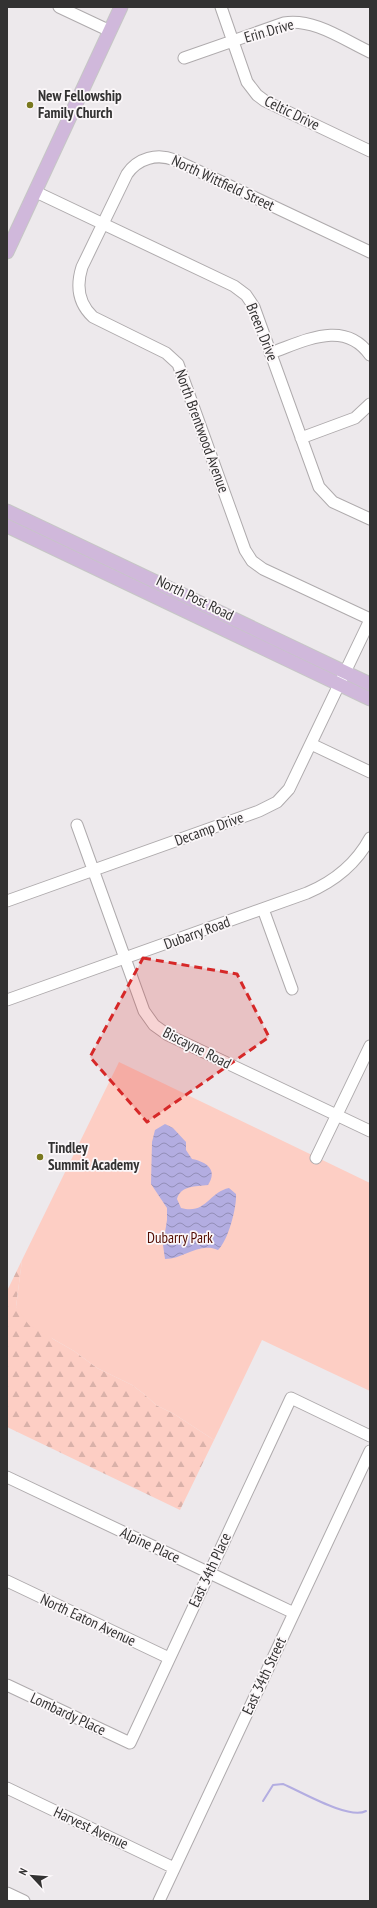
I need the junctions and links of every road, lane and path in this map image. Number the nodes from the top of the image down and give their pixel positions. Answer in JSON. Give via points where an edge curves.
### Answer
{"nodes":[{"id":1,"x":59,"y":7,"type":"edge"},
{"id":2,"x":122,"y":7,"type":"edge"},
{"id":3,"x":221,"y":7,"type":"edge"},
{"id":4,"x":110,"y":31,"type":"junction"},
{"id":5,"x":233,"y":41,"type":"junction"},
{"id":6,"x":370,"y":52,"type":"edge"},
{"id":7,"x":184,"y":58,"type":"dead end"},
{"id":8,"x":370,"y":151,"type":"edge"},
{"id":9,"x":36,"y":192,"type":"junction"},
{"id":10,"x":103,"y":224,"type":"junction"},
{"id":11,"x":7,"y":252,"type":"edge"},
{"id":12,"x":370,"y":252,"type":"edge"},
{"id":13,"x":270,"y":354,"type":"junction"},
{"id":14,"x":370,"y":355,"type":"edge"},
{"id":15,"x":370,"y":404,"type":"edge"},
{"id":16,"x":301,"y":438,"type":"junction"},
{"id":17,"x":7,"y":510,"type":"edge"},
{"id":18,"x":370,"y":519,"type":"edge"},
{"id":19,"x":7,"y":526,"type":"edge"},
{"id":20,"x":370,"y":620,"type":"edge"},
{"id":21,"x":343,"y":679,"type":"junction"},
{"id":22,"x":370,"y":684,"type":"edge"},
{"id":23,"x":370,"y":699,"type":"edge"},
{"id":24,"x":311,"y":744,"type":"junction"},
{"id":25,"x":370,"y":772,"type":"edge"},
{"id":26,"x":77,"y":825,"type":"dead end"},
{"id":27,"x":370,"y":838,"type":"edge"},
{"id":28,"x":93,"y":871,"type":"junction"},
{"id":29,"x":7,"y":901,"type":"edge"},
{"id":30,"x":262,"y":909,"type":"junction"},
{"id":31,"x":125,"y":959,"type":"junction"},
{"id":32,"x":292,"y":990,"type":"dead end"},
{"id":33,"x":7,"y":1000,"type":"edge"},
{"id":34,"x":370,"y":1046,"type":"edge"},
{"id":35,"x":337,"y":1115,"type":"junction"},
{"id":36,"x":370,"y":1131,"type":"edge"},
{"id":37,"x":316,"y":1158,"type":"dead end"},
{"id":38,"x":370,"y":1436,"type":"edge"},
{"id":39,"x":370,"y":1451,"type":"edge"},
{"id":40,"x":7,"y":1477,"type":"edge"},
{"id":41,"x":209,"y":1573,"type":"junction"},
{"id":42,"x":7,"y":1581,"type":"edge"},
{"id":43,"x":294,"y":1613,"type":"junction"},
{"id":44,"x":169,"y":1658,"type":"junction"},
{"id":45,"x":7,"y":1685,"type":"edge"},
{"id":46,"x":130,"y":1743,"type":"joint"},
{"id":47,"x":7,"y":1788,"type":"edge"},
{"id":48,"x":174,"y":1868,"type":"junction"},
{"id":49,"x":7,"y":1893,"type":"edge"},
{"id":50,"x":24,"y":1901,"type":"edge"},
{"id":51,"x":159,"y":1901,"type":"edge"}],
"edges":[{"from":1,"to":4,"type":"street"},
{"from":2,"to":4,"type":"main road"},
{"from":3,"to":5,"type":"street","name":"Celtic Drive"},
{"from":4,"to":9,"type":"main road"},
{"from":5,"to":6,"type":"street","name":"Erin Drive","via":[[284,24],[301,22],[314,25]]},
{"from":5,"to":7,"type":"street","name":"Erin Drive"},
{"from":5,"to":8,"type":"street","name":"Celtic Drive","via":[[247,82],[259,97]]},
{"from":9,"to":10,"type":"street","name":"Breen Drive"},
{"from":9,"to":11,"type":"main road"},
{"from":10,"to":12,"type":"street","name":"North Wittfield Street","via":[[131,169],[145,159],[162,156]]},
{"from":10,"to":13,"type":"street","name":"Breen Drive","via":[[239,289],[252,304]]},
{"from":10,"to":20,"type":"street","name":"North Brentwood Avenue","via":[[79,274],[80,297],[86,309],[96,319],[163,351],[178,364],[246,553],[263,569]]},
{"from":13,"to":14,"type":"street","via":[[317,337],[334,335],[354,341]]},
{"from":13,"to":16,"type":"street","name":"Breen Drive"},
{"from":15,"to":16,"type":"street","via":[[355,418]]},
{"from":16,"to":18,"type":"street","name":"Breen Drive","via":[[322,492],[333,502]]},
{"from":17,"to":21,"type":"main road","name":"North Post Road"},
{"from":19,"to":21,"type":"main road","name":"North Post Road"},
{"from":20,"to":21,"type":"street","name":"Decamp Drive"},
{"from":21,"to":22,"type":"main road","name":"North Post Road"},
{"from":21,"to":23,"type":"main road","name":"North Post Road"},
{"from":21,"to":24,"type":"street","name":"Decamp Drive"},
{"from":24,"to":25,"type":"street"},
{"from":24,"to":28,"type":"street","name":"Decamp Drive","via":[[283,797],[268,807]]},
{"from":26,"to":28,"type":"street","name":"Biscayne Road"},
{"from":27,"to":30,"type":"street","name":"Dubarry Road","via":[[349,865],[322,886]]},
{"from":28,"to":29,"type":"street","name":"Decamp Drive"},
{"from":28,"to":31,"type":"street","name":"Biscayne Road"},
{"from":30,"to":31,"type":"street","name":"Dubarry Road"},
{"from":30,"to":32,"type":"street"},
{"from":31,"to":33,"type":"street","name":"Dubarry Road"},
{"from":31,"to":35,"type":"street","name":"Biscayne Road","via":[[144,1011],[159,1030]]},
{"from":34,"to":35,"type":"street"},
{"from":35,"to":36,"type":"street","name":"Biscayne Road"},
{"from":35,"to":37,"type":"street"},
{"from":38,"to":41,"type":"street","name":"East 34th Place","via":[[291,1398]]},
{"from":39,"to":43,"type":"street","name":"East 34th Street"},
{"from":40,"to":41,"type":"street","name":"Alpine Place"},
{"from":41,"to":43,"type":"street","name":"Alpine Place"},
{"from":41,"to":44,"type":"street","name":"East 34th Place"},
{"from":42,"to":44,"type":"street","name":"North Eaton Avenue"},
{"from":43,"to":48,"type":"street","name":"East 34th Street"},
{"from":44,"to":46,"type":"street","name":"East 34th Place"},
{"from":45,"to":46,"type":"street","name":"Lombardy Place"},
{"from":47,"to":48,"type":"street","name":"Harvest Avenue"},
{"from":48,"to":51,"type":"street","name":"East 34th Street"},
{"from":49,"to":50,"type":"street"}]}
